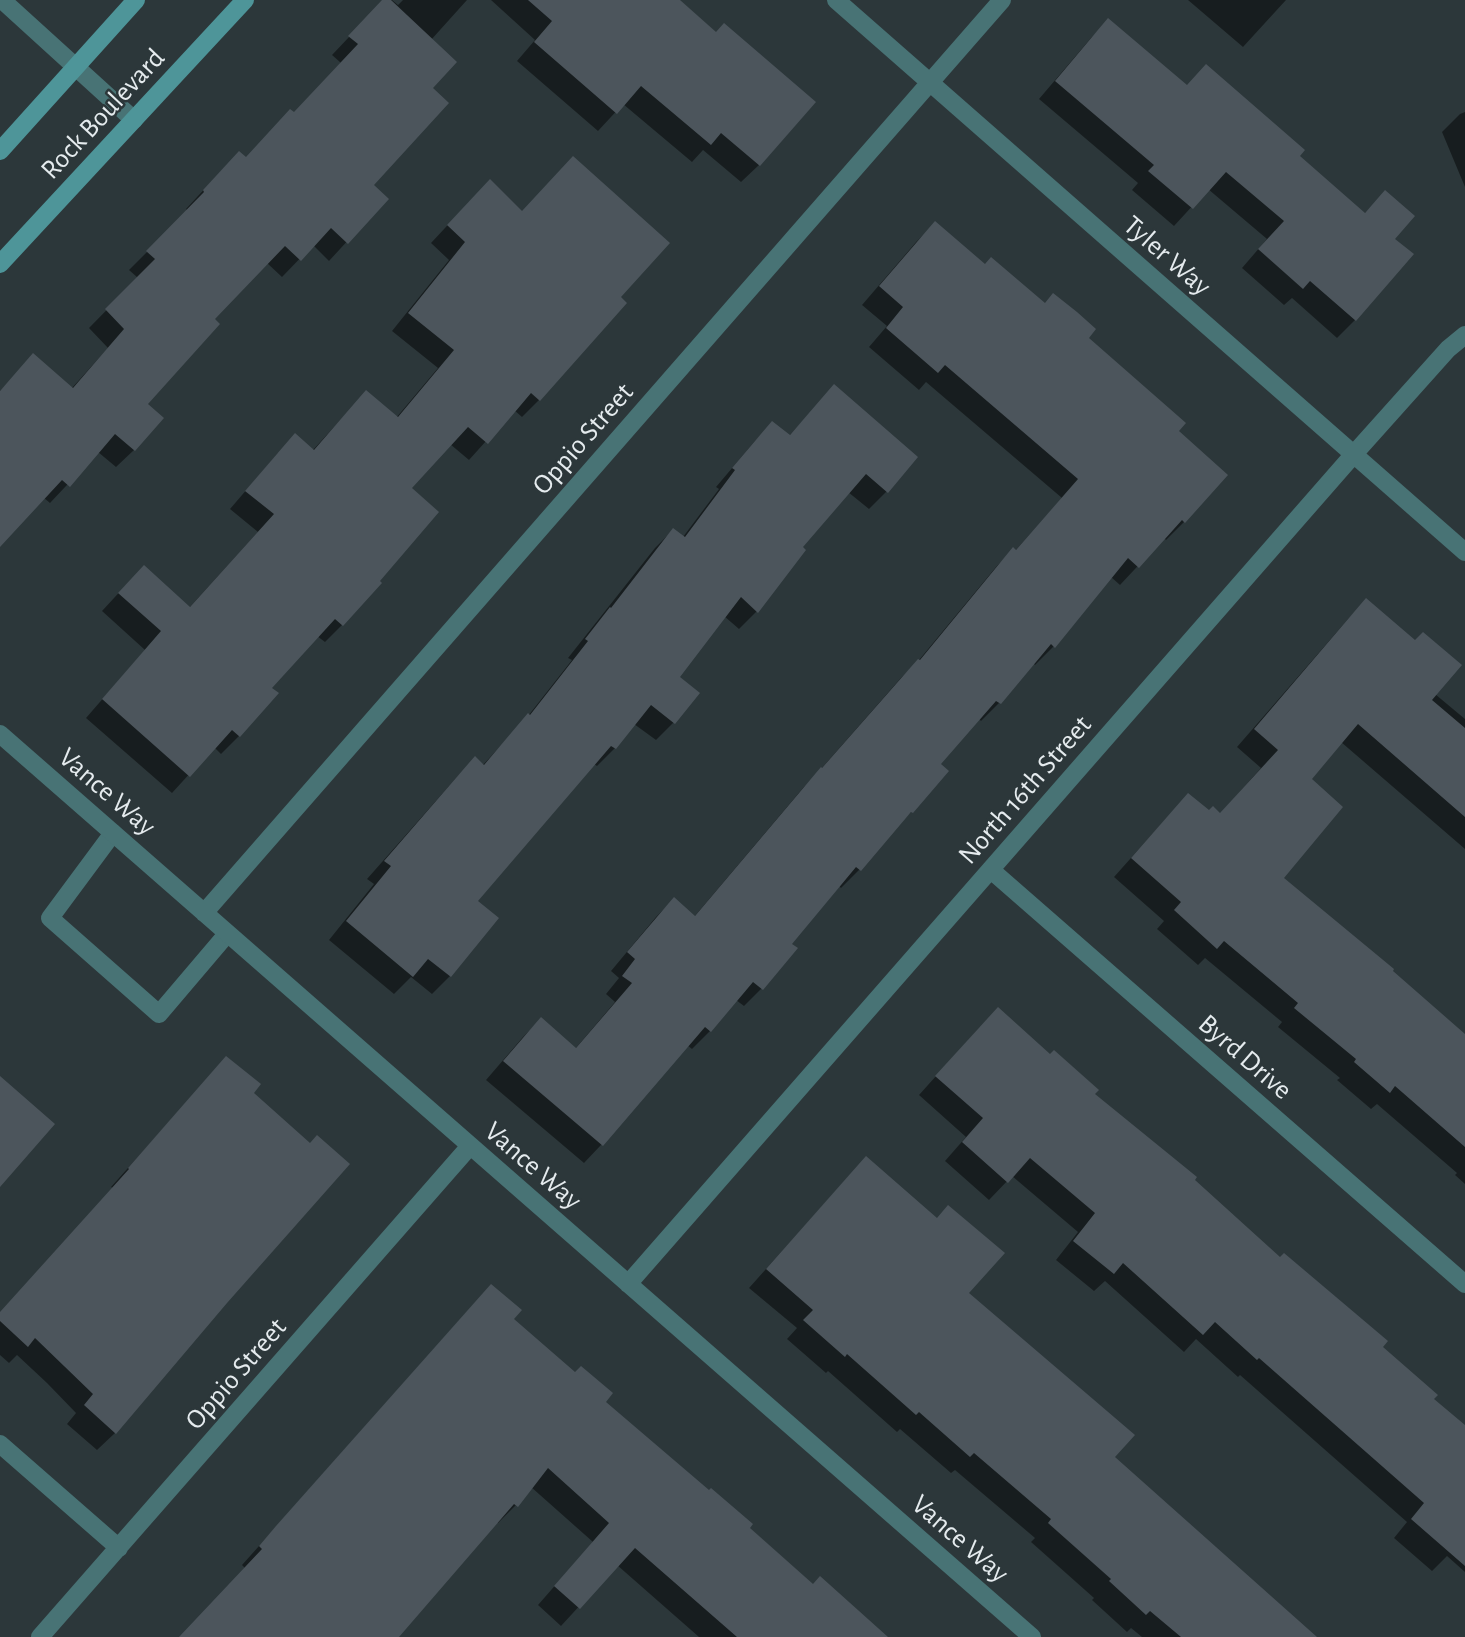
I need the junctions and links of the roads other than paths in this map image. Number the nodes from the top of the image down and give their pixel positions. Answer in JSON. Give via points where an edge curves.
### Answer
{"nodes":[{"id":1,"x":2,"y":0,"type":"edge"},
{"id":2,"x":136,"y":0,"type":"edge"},
{"id":3,"x":245,"y":0,"type":"edge"},
{"id":4,"x":836,"y":0,"type":"edge"},
{"id":5,"x":1002,"y":0,"type":"edge"},
{"id":6,"x":75,"y":68,"type":"junction"},
{"id":7,"x":929,"y":83,"type":"junction"},
{"id":8,"x":134,"y":120,"type":"junction"},
{"id":9,"x":0,"y":150,"type":"edge"},
{"id":10,"x":0,"y":264,"type":"edge"},
{"id":11,"x":1465,"y":335,"type":"edge"},
{"id":12,"x":1354,"y":454,"type":"junction"},
{"id":13,"x":1465,"y":552,"type":"edge"},
{"id":14,"x":0,"y":734,"type":"edge"},
{"id":15,"x":113,"y":833,"type":"junction"},
{"id":16,"x":991,"y":870,"type":"junction"},
{"id":17,"x":204,"y":913,"type":"junction"},
{"id":18,"x":227,"y":934,"type":"junction"},
{"id":19,"x":470,"y":1146,"type":"junction"},
{"id":20,"x":628,"y":1284,"type":"junction"},
{"id":21,"x":1465,"y":1284,"type":"edge"},
{"id":22,"x":0,"y":1444,"type":"edge"},
{"id":23,"x":119,"y":1548,"type":"junction"},
{"id":24,"x":40,"y":1637,"type":"edge"},
{"id":25,"x":1032,"y":1637,"type":"edge"}],
"edges":[{"from":1,"to":6,"type":"street"},
{"from":2,"to":6,"type":"main road","name":"Rock Boulevard"},
{"from":3,"to":8,"type":"main road","name":"Rock Boulevard"},
{"from":4,"to":7,"type":"street","name":"Tyler Way"},
{"from":5,"to":7,"type":"street","name":"Oppio Street"},
{"from":6,"to":8,"type":"street"},
{"from":6,"to":9,"type":"main road","name":"Rock Boulevard"},
{"from":7,"to":12,"type":"street","name":"Tyler Way"},
{"from":7,"to":17,"type":"street","name":"Oppio Street"},
{"from":8,"to":10,"type":"main road","name":"Rock Boulevard"},
{"from":11,"to":12,"type":"street","name":"North 16th Street"},
{"from":12,"to":13,"type":"street","name":"Tyler Way"},
{"from":12,"to":16,"type":"street","name":"North 16th Street"},
{"from":14,"to":15,"type":"street","name":"Vance Way"},
{"from":15,"to":17,"type":"street","name":"Vance Way"},
{"from":15,"to":18,"type":"street","via":[[50,918],[159,1014]]},
{"from":16,"to":20,"type":"street","name":"North 16th Street"},
{"from":16,"to":21,"type":"street","name":"Byrd Drive"},
{"from":17,"to":18,"type":"street","name":"Vance Way"},
{"from":18,"to":19,"type":"street","name":"Vance Way"},
{"from":19,"to":20,"type":"street","name":"Vance Way"},
{"from":19,"to":23,"type":"street","name":"Oppio Street"},
{"from":20,"to":25,"type":"street","name":"Vance Way"},
{"from":22,"to":23,"type":"street"},
{"from":23,"to":24,"type":"street","name":"Oppio Street"}]}
